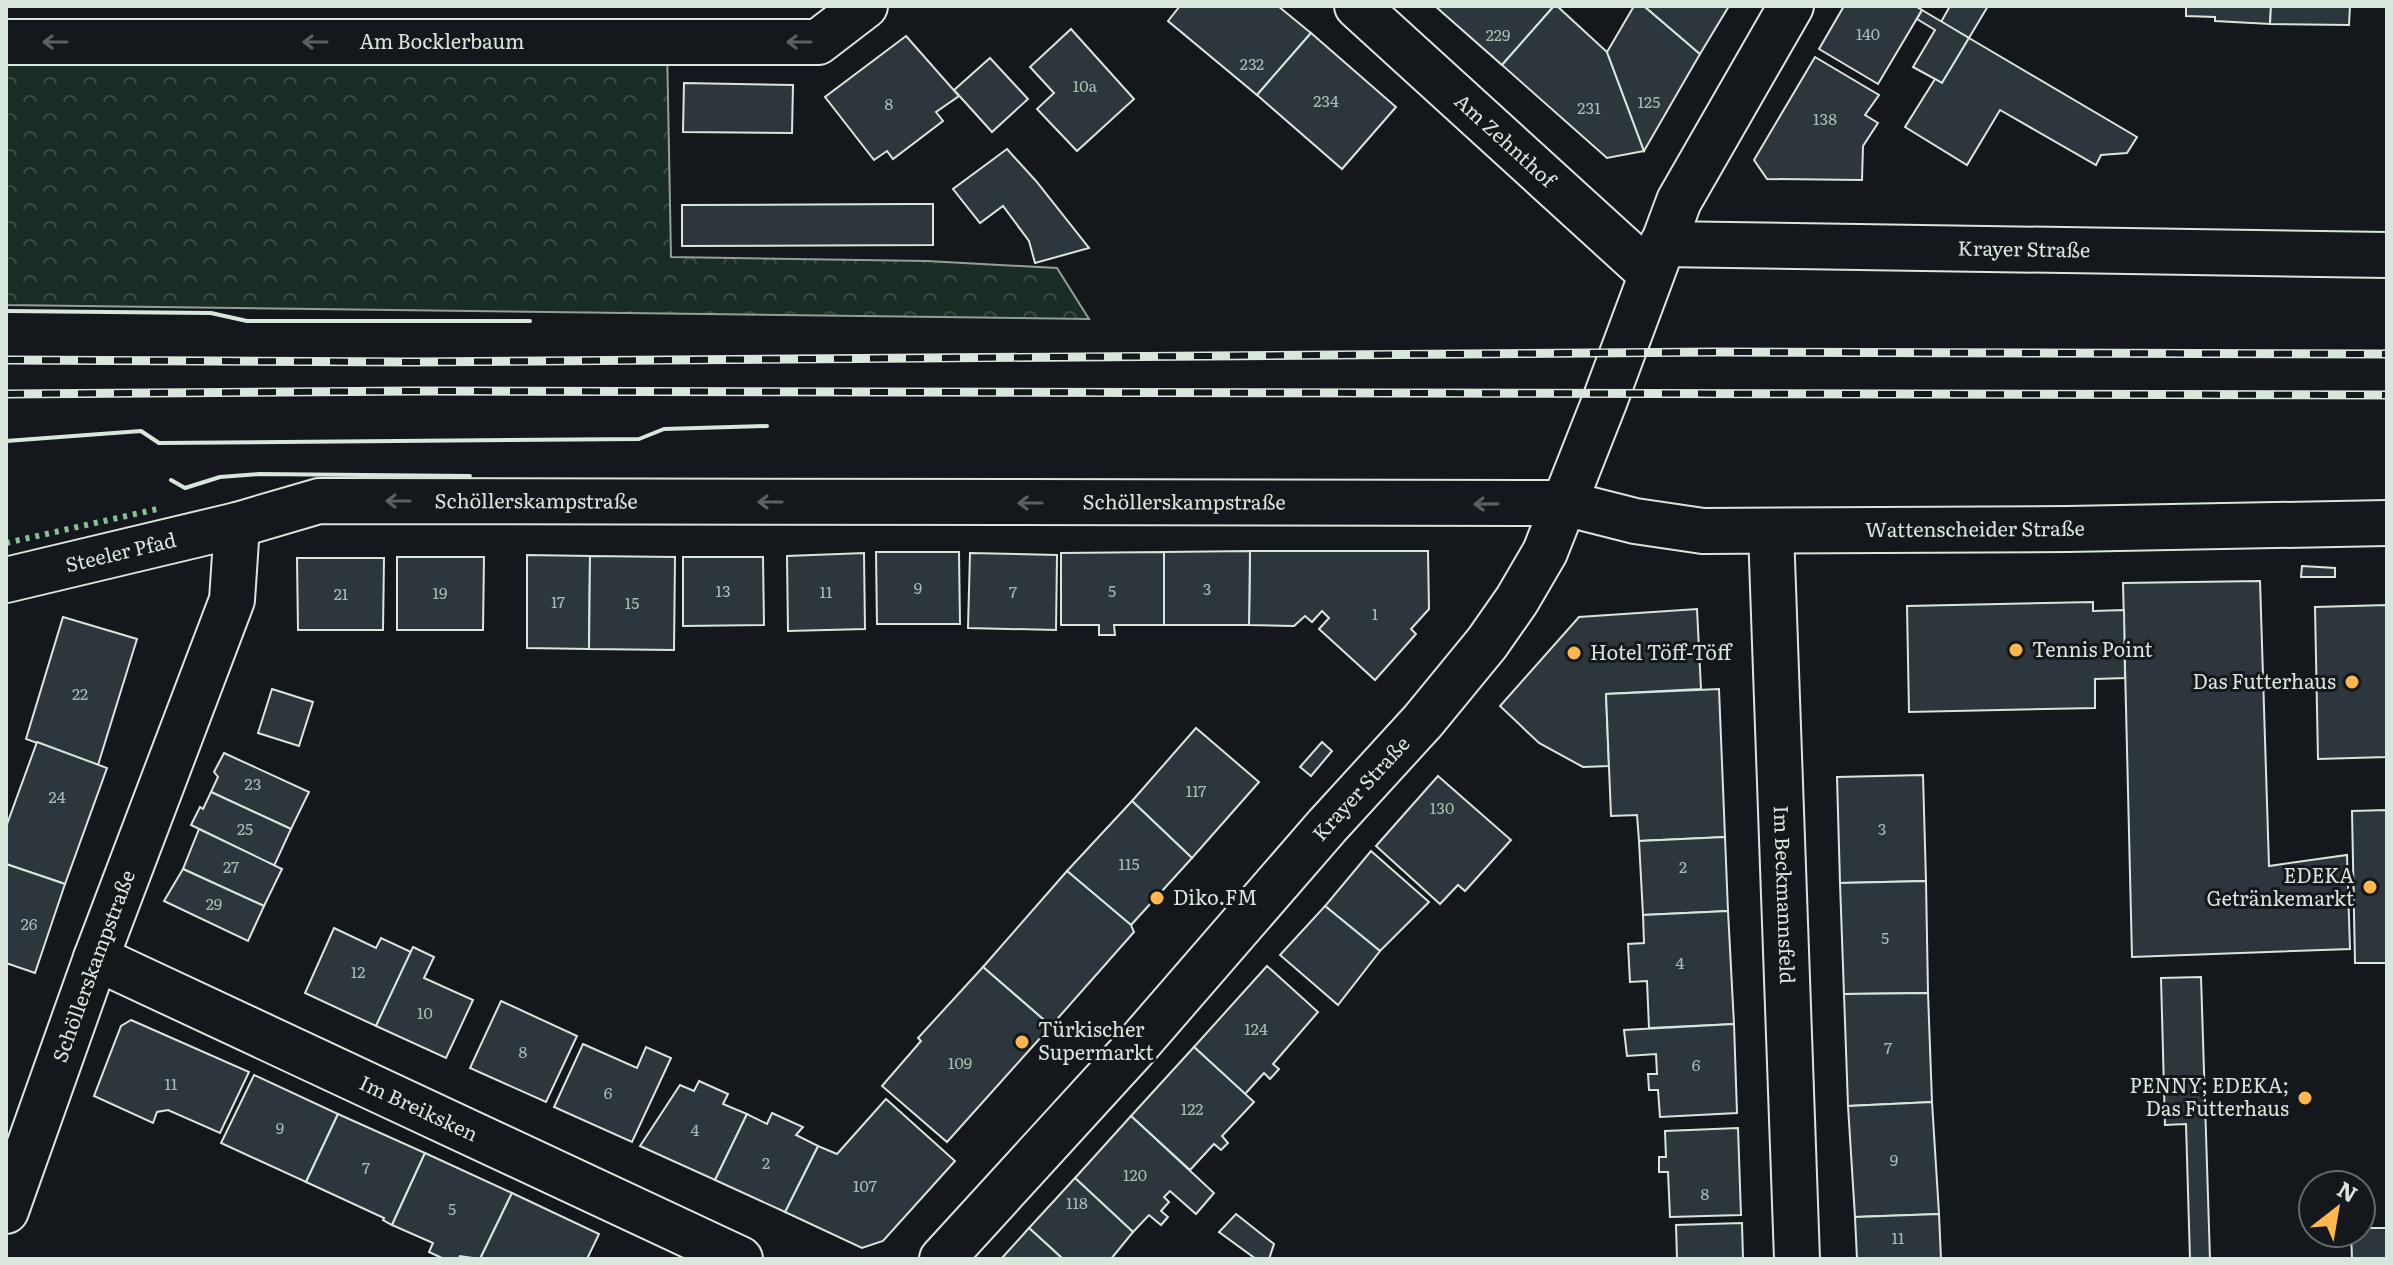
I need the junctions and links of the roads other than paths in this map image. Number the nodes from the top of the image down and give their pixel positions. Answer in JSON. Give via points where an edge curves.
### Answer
{"nodes":[{"id":1,"x":865,"y":6,"type":"edge"},
{"id":2,"x":1357,"y":6,"type":"edge"},
{"id":3,"x":1791,"y":6,"type":"edge"},
{"id":4,"x":6,"y":42,"type":"edge"},
{"id":5,"x":2387,"y":255,"type":"edge"},
{"id":6,"x":1657,"y":259,"type":"junction"},
{"id":7,"x":1564,"y":503,"type":"junction"},
{"id":8,"x":2387,"y":523,"type":"edge"},
{"id":9,"x":237,"y":525,"type":"junction"},
{"id":10,"x":1771,"y":531,"type":"junction"},
{"id":11,"x":6,"y":580,"type":"edge"},
{"id":12,"x":96,"y":958,"type":"junction"},
{"id":13,"x":6,"y":1211,"type":"edge"},
{"id":14,"x":740,"y":1259,"type":"edge"},
{"id":15,"x":942,"y":1259,"type":"edge"},
{"id":16,"x":1797,"y":1259,"type":"edge"}],
"edges":[{"from":1,"to":4,"type":"street","name":"Am Bocklerbaum","one_way":true,"via":[[818,42]]},
{"from":2,"to":6,"type":"street","name":"Am Zehnthof"},
{"from":3,"to":6,"type":"street","name":"Krayer Straße","via":[[1679,201]]},
{"from":5,"to":6,"type":"street","name":"Krayer Straße"},
{"from":6,"to":7,"type":"street","name":"Krayer Straße"},
{"from":7,"to":9,"type":"street","name":"Schöllerskampstraße","one_way":true,"via":[[319,501]]},
{"from":7,"to":10,"type":"street","name":"Wattenscheider Straße","via":[[1703,531]]},
{"from":7,"to":15,"type":"street","name":"Krayer Straße","via":[[1545,552],[1517,600],[1423,721]]},
{"from":8,"to":10,"type":"street","name":"Wattenscheider Straße"},
{"from":9,"to":11,"type":"street","name":"Steeler Pfad"},
{"from":9,"to":12,"type":"street","name":"Schöllerskampstraße","via":[[232,600]]},
{"from":10,"to":16,"type":"street","name":"Im Beckmannsfeld"},
{"from":12,"to":13,"type":"street","name":"Schöllerskampstraße"},
{"from":12,"to":14,"type":"street","name":"Im Breiksken"}]}
